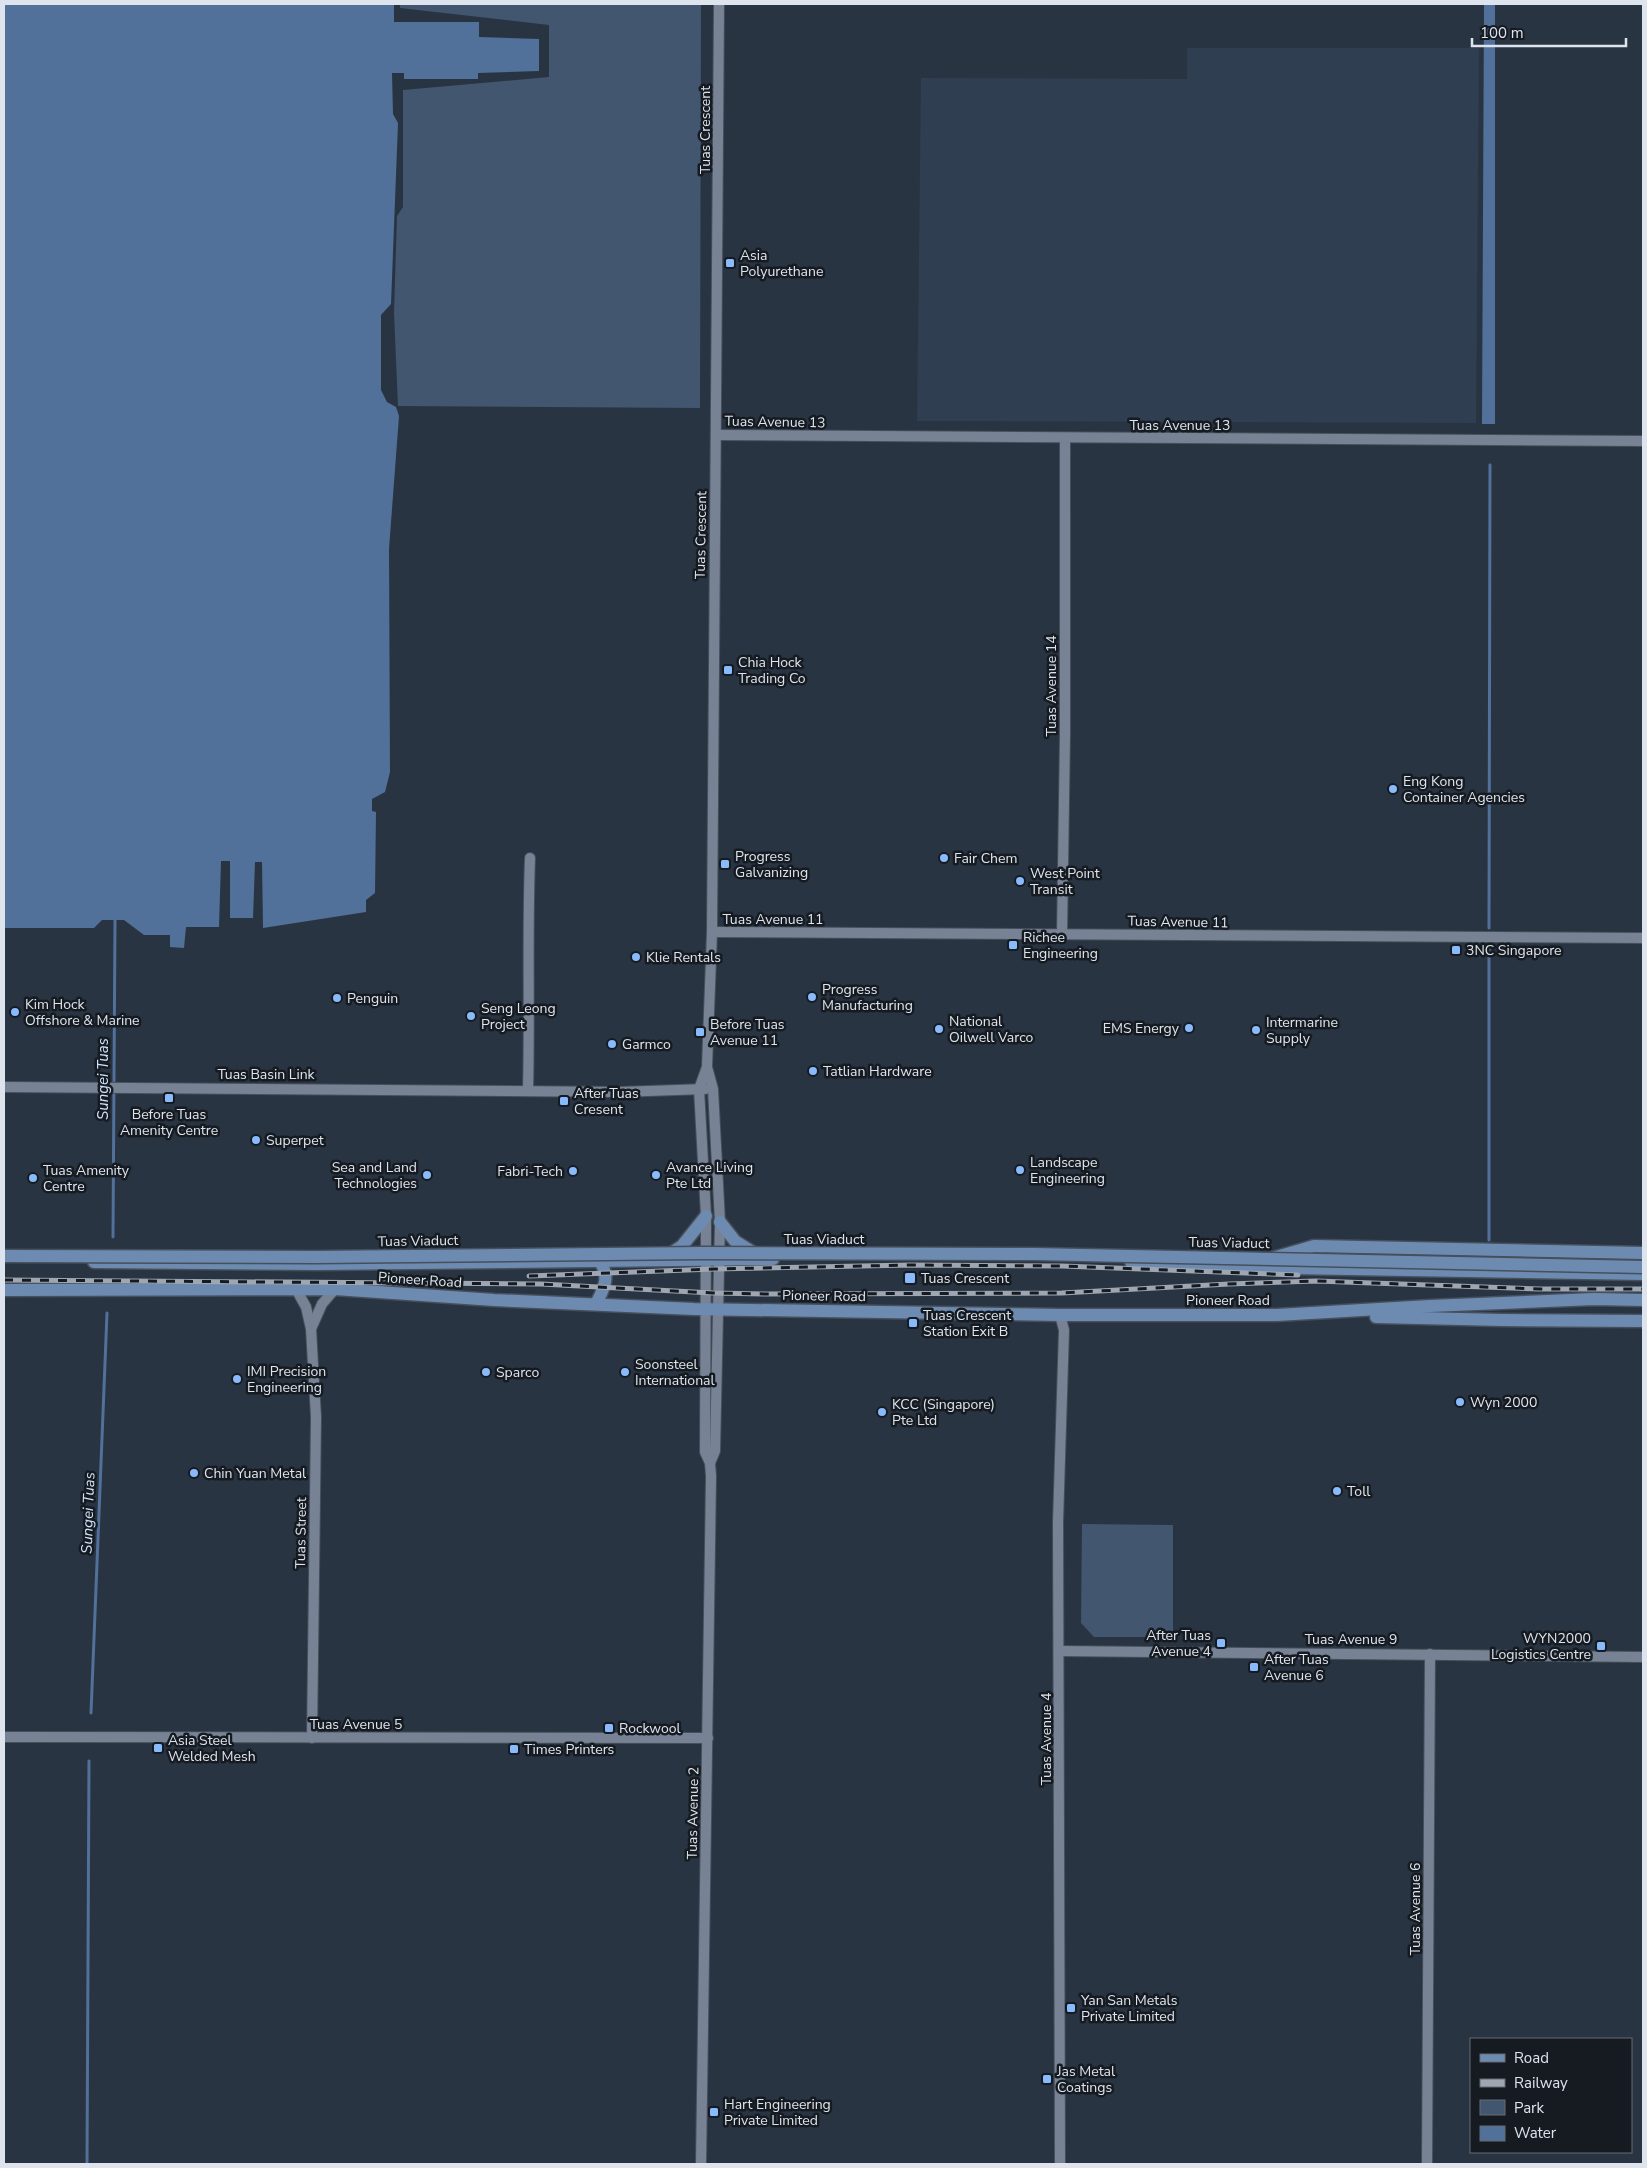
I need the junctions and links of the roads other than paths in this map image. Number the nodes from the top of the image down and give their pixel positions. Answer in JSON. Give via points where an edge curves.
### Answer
{"nodes":[{"id":1,"x":719,"y":4,"type":"edge"},
{"id":2,"x":716,"y":435,"type":"junction"},
{"id":3,"x":1065,"y":438,"type":"junction"},
{"id":4,"x":1643,"y":441,"type":"edge"},
{"id":5,"x":530,"y":858,"type":"dead end"},
{"id":6,"x":712,"y":932,"type":"junction"},
{"id":7,"x":1062,"y":934,"type":"junction"},
{"id":8,"x":1643,"y":938,"type":"edge"},
{"id":9,"x":708,"y":1067,"type":"junction"},
{"id":10,"x":4,"y":1087,"type":"edge"},
{"id":11,"x":699,"y":1089,"type":"junction"},
{"id":12,"x":528,"y":1090,"type":"junction"},
{"id":13,"x":713,"y":1090,"type":"junction"},
{"id":14,"x":706,"y":1216,"type":"junction"},
{"id":15,"x":720,"y":1222,"type":"junction"},
{"id":16,"x":1643,"y":1253,"type":"edge"},
{"id":17,"x":4,"y":1256,"type":"edge"},
{"id":18,"x":1270,"y":1258,"type":"junction"},
{"id":19,"x":764,"y":1259,"type":"junction"},
{"id":20,"x":705,"y":1260,"type":"junction"},
{"id":21,"x":720,"y":1260,"type":"junction"},
{"id":22,"x":658,"y":1261,"type":"junction"},
{"id":23,"x":4,"y":1262,"type":"edge"},
{"id":24,"x":600,"y":1262,"type":"junction"},
{"id":25,"x":1643,"y":1267,"type":"edge"},
{"id":26,"x":1643,"y":1274,"type":"edge"},
{"id":27,"x":335,"y":1288,"type":"junction"},
{"id":28,"x":296,"y":1289,"type":"junction"},
{"id":29,"x":4,"y":1290,"type":"edge"},
{"id":30,"x":1643,"y":1300,"type":"edge"},
{"id":31,"x":596,"y":1304,"type":"junction"},
{"id":32,"x":719,"y":1309,"type":"junction"},
{"id":33,"x":704,"y":1310,"type":"junction"},
{"id":34,"x":1060,"y":1315,"type":"junction"},
{"id":35,"x":1284,"y":1315,"type":"junction"},
{"id":36,"x":1643,"y":1321,"type":"edge"},
{"id":37,"x":311,"y":1330,"type":"junction"},
{"id":38,"x":710,"y":1463,"type":"junction"},
{"id":39,"x":1059,"y":1652,"type":"junction"},
{"id":40,"x":1430,"y":1654,"type":"junction"},
{"id":41,"x":1643,"y":1657,"type":"edge"},
{"id":42,"x":4,"y":1737,"type":"edge"},
{"id":43,"x":312,"y":1738,"type":"junction"},
{"id":44,"x":708,"y":1738,"type":"junction"},
{"id":45,"x":701,"y":2164,"type":"edge"},
{"id":46,"x":1060,"y":2164,"type":"edge"},
{"id":47,"x":1427,"y":2164,"type":"edge"}],
"edges":[{"from":1,"to":2,"type":"street","name":"Tuas Crescent"},
{"from":2,"to":3,"type":"street","name":"Tuas Avenue 13"},
{"from":2,"to":6,"type":"street","name":"Tuas Crescent"},
{"from":3,"to":4,"type":"street","name":"Tuas Avenue 13"},
{"from":3,"to":7,"type":"street","name":"Tuas Avenue 14"},
{"from":5,"to":12,"type":"street"},
{"from":6,"to":7,"type":"street","name":"Tuas Avenue 11"},
{"from":6,"to":9,"type":"street","name":"Tuas Crescent"},
{"from":7,"to":8,"type":"street","name":"Tuas Avenue 11"},
{"from":9,"to":11,"type":"street","name":"Tuas Crescent"},
{"from":9,"to":13,"type":"street","name":"Tuas Crescent"},
{"from":10,"to":12,"type":"street","name":"Tuas Basin Link"},
{"from":11,"to":12,"type":"street","name":"Tuas Basin Link","via":[[623,1092]]},
{"from":11,"to":13,"type":"street","name":"Tuas Basin Link"},
{"from":11,"to":14,"type":"street","name":"Tuas Crescent"},
{"from":13,"to":15,"type":"street","name":"Tuas Crescent"},
{"from":14,"to":20,"type":"street","name":"Tuas Crescent"},
{"from":14,"to":22,"type":"main road","via":[[682,1246]]},
{"from":15,"to":19,"type":"main road","via":[[735,1240]]},
{"from":15,"to":21,"type":"street","name":"Tuas Crescent"},
{"from":16,"to":18,"type":"main road","via":[[1314,1246]]},
{"from":17,"to":18,"type":"main road","name":"Tuas Viaduct","bridge":true,"via":[[731,1253]]},
{"from":18,"to":25,"type":"main road","name":"Tuas Viaduct","bridge":true},
{"from":19,"to":21,"type":"main road","name":"Pioneer Road"},
{"from":19,"to":26,"type":"main road","name":"Pioneer Road","via":[[1064,1260],[1290,1268]]},
{"from":20,"to":21,"type":"main road","name":"Pioneer Road"},
{"from":20,"to":22,"type":"main road","name":"Pioneer Road"},
{"from":20,"to":33,"type":"street","name":"Tuas Avenue 2"},
{"from":21,"to":32,"type":"street","name":"Tuas Crescent"},
{"from":22,"to":24,"type":"main road","name":"Pioneer Road"},
{"from":23,"to":24,"type":"main road","name":"Pioneer Road"},
{"from":24,"to":31,"type":"main road","via":[[606,1272],[606,1282]]},
{"from":27,"to":28,"type":"main road","name":"Pioneer Road"},
{"from":27,"to":31,"type":"main road","name":"Pioneer Road"},
{"from":27,"to":37,"type":"street","name":"Tuas Street","via":[[322,1304]]},
{"from":28,"to":29,"type":"main road","name":"Pioneer Road"},
{"from":28,"to":37,"type":"street","name":"Tuas Street","via":[[306,1307]]},
{"from":30,"to":35,"type":"main road","name":"Pioneer Road","via":[[1594,1299]]},
{"from":31,"to":33,"type":"main road","name":"Pioneer Road"},
{"from":32,"to":33,"type":"main road","name":"Pioneer Road"},
{"from":32,"to":34,"type":"main road","name":"Pioneer Road"},
{"from":32,"to":38,"type":"street","name":"Tuas Avenue 2","via":[[716,1452]]},
{"from":33,"to":38,"type":"street","name":"Tuas Avenue 2","via":[[705,1452]]},
{"from":34,"to":35,"type":"main road","name":"Pioneer Road"},
{"from":34,"to":39,"type":"street","name":"Tuas Avenue 4","via":[[1064,1330],[1058,1522]]},
{"from":35,"to":36,"type":"main road"},
{"from":37,"to":43,"type":"street","name":"Tuas Street","via":[[316,1417]]},
{"from":38,"to":44,"type":"street","name":"Tuas Avenue 2"},
{"from":39,"to":40,"type":"street","name":"Tuas Avenue 9"},
{"from":39,"to":46,"type":"street","name":"Tuas Avenue 4"},
{"from":40,"to":41,"type":"street","name":"Tuas Avenue 9"},
{"from":40,"to":47,"type":"street","name":"Tuas Avenue 6"},
{"from":42,"to":43,"type":"street","name":"Tuas Avenue 5"},
{"from":43,"to":44,"type":"street","name":"Tuas Avenue 5"},
{"from":44,"to":45,"type":"street","name":"Tuas Avenue 2"}]}
